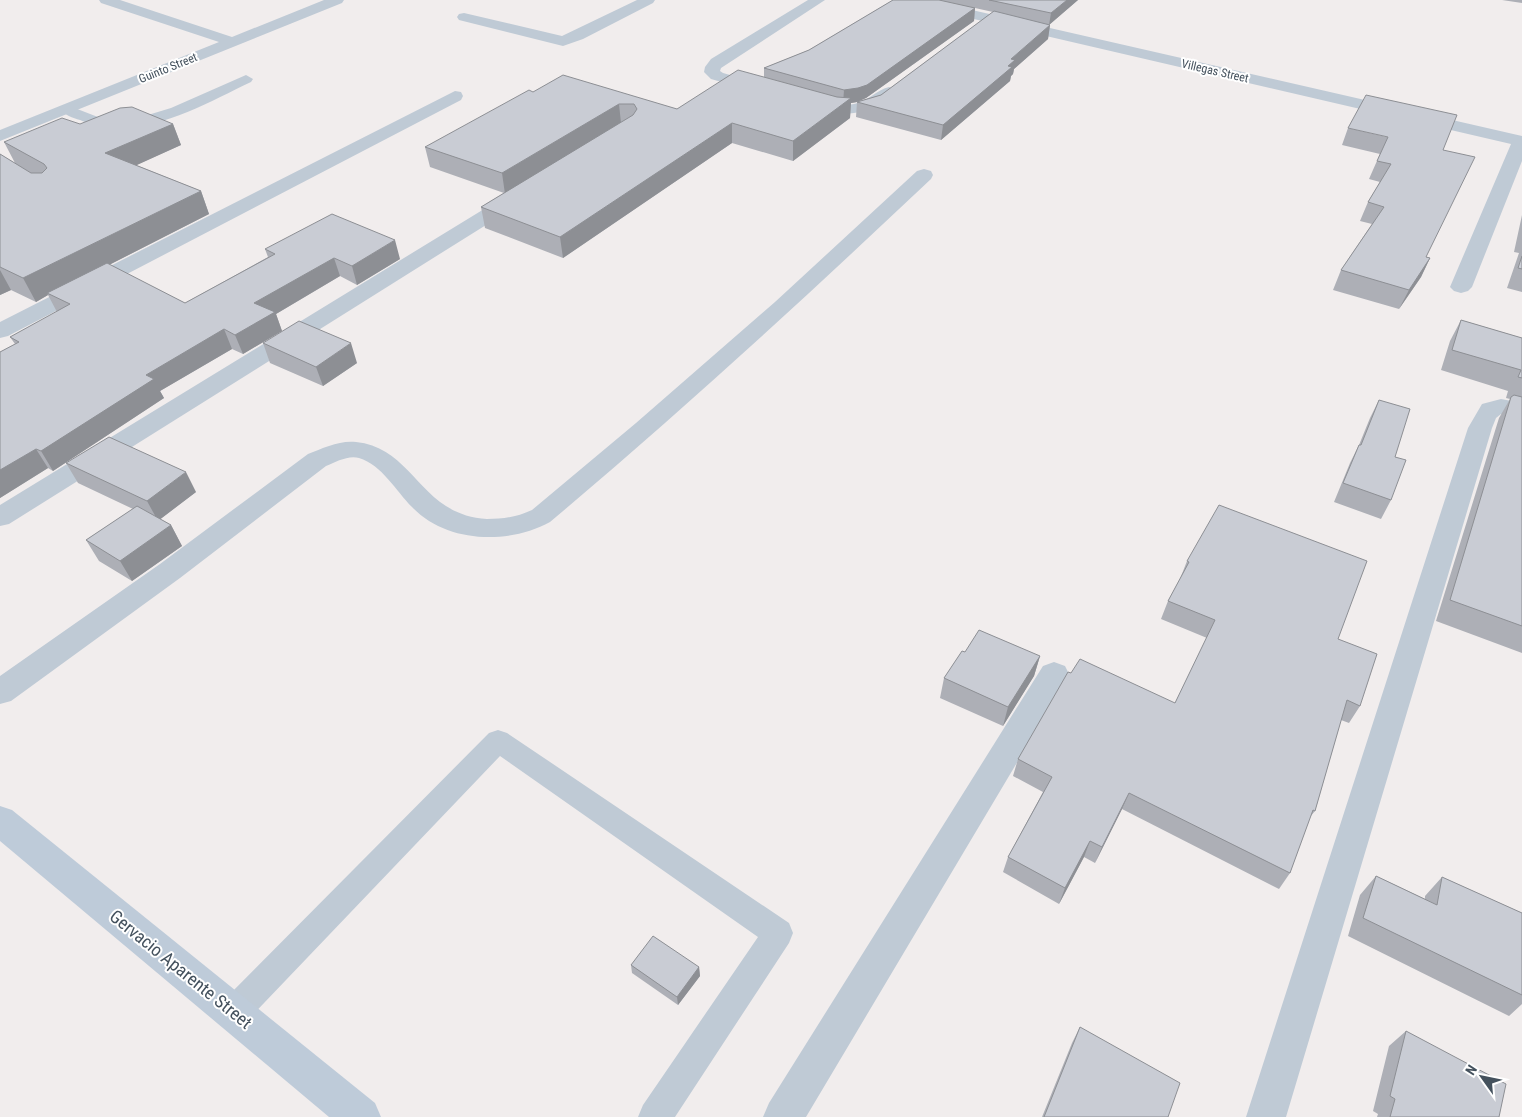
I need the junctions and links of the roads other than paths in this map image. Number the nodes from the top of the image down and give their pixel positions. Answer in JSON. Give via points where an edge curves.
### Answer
{"nodes":[{"id":1,"x":106,"y":0,"type":"edge"},
{"id":2,"x":337,"y":0,"type":"edge"},
{"id":3,"x":648,"y":0,"type":"edge"},
{"id":4,"x":818,"y":0,"type":"edge"},
{"id":5,"x":918,"y":1,"type":"edge"},
{"id":6,"x":464,"y":17,"type":"dead end"},
{"id":7,"x":992,"y":17,"type":"junction"},
{"id":8,"x":976,"y":28,"type":"edge"},
{"id":9,"x":233,"y":42,"type":"junction"},
{"id":10,"x":246,"y":79,"type":"dead end"},
{"id":11,"x":900,"y":83,"type":"edge"},
{"id":12,"x":772,"y":92,"type":"edge"},
{"id":13,"x":455,"y":96,"type":"dead end"},
{"id":14,"x":800,"y":100,"type":"edge"},
{"id":15,"x":67,"y":109,"type":"junction"},
{"id":16,"x":0,"y":136,"type":"edge"},
{"id":17,"x":1521,"y":141,"type":"edge"},
{"id":18,"x":924,"y":175,"type":"dead end"},
{"id":19,"x":532,"y":187,"type":"edge"},
{"id":20,"x":1461,"y":287,"type":"dead end"},
{"id":21,"x":0,"y":332,"type":"edge"},
{"id":22,"x":1522,"y":411,"type":"edge"},
{"id":23,"x":0,"y":517,"type":"edge"},
{"id":24,"x":1054,"y":674,"type":"dead end"},
{"id":25,"x":0,"y":692,"type":"edge"},
{"id":26,"x":0,"y":822,"type":"edge"},
{"id":27,"x":234,"y":1012,"type":"junction"},
{"id":28,"x":361,"y":1117,"type":"edge"},
{"id":29,"x":655,"y":1117,"type":"edge"},
{"id":30,"x":783,"y":1117,"type":"edge"},
{"id":31,"x":1266,"y":1117,"type":"edge"}],
"edges":[{"from":1,"to":9,"type":"street"},
{"from":2,"to":9,"type":"street","name":"Guinto Street"},
{"from":3,"to":6,"type":"street","via":[[563,41]]},
{"from":4,"to":12,"type":"street","via":[[713,67],[712,72],[717,76]]},
{"from":5,"to":7,"type":"street","name":"Villegas Street"},
{"from":7,"to":8,"type":"street"},
{"from":7,"to":17,"type":"street","name":"Villegas Street"},
{"from":9,"to":15,"type":"street","name":"Guinto Street"},
{"from":10,"to":15,"type":"lane","via":[[155,119],[133,123],[104,124]]},
{"from":11,"to":14,"type":"street","via":[[873,104],[852,111]]},
{"from":13,"to":21,"type":"street"},
{"from":15,"to":16,"type":"street","name":"Guinto Street"},
{"from":17,"to":20,"type":"street"},
{"from":18,"to":25,"type":"street","via":[[667,410],[528,524],[478,528],[456,524],[422,502],[397,473],[374,456],[357,450],[340,451],[317,460],[170,571]]},
{"from":19,"to":23,"type":"street"},
{"from":22,"to":31,"type":"street","via":[[1504,406],[1485,414]]},
{"from":24,"to":30,"type":"street"},
{"from":26,"to":27,"type":"main road","name":"Gervacio Aparente Street"},
{"from":27,"to":28,"type":"main road","name":"Gervacio Aparente Street"},
{"from":27,"to":29,"type":"lane","via":[[498,741],[778,933]]}]}
